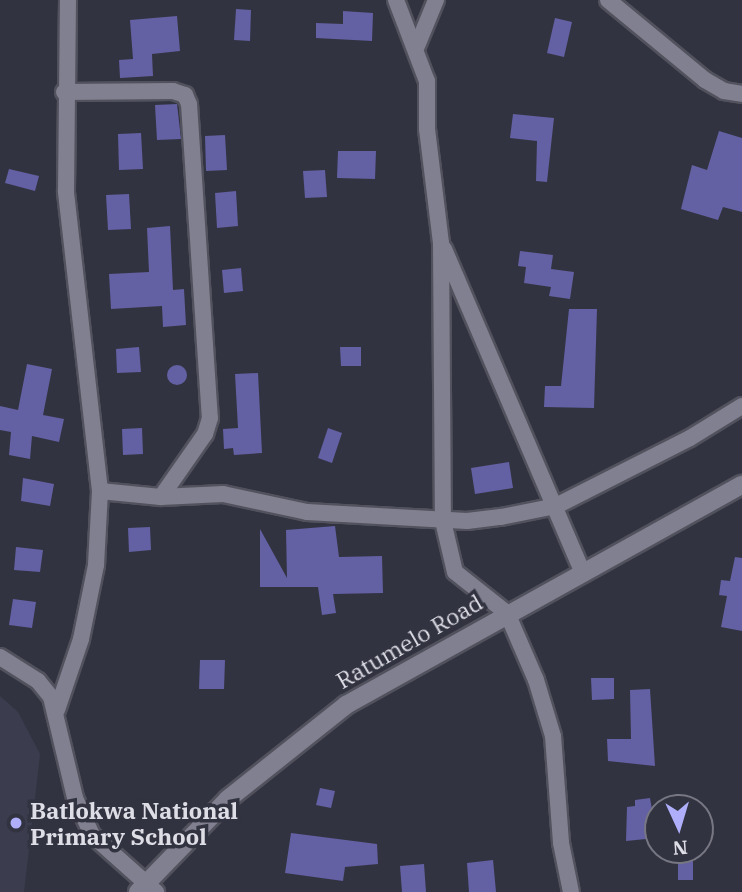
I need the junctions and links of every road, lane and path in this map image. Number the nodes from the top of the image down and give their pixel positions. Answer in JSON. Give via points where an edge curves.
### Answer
{"nodes":[{"id":1,"x":68,"y":0,"type":"edge"},
{"id":2,"x":396,"y":0,"type":"edge"},
{"id":3,"x":436,"y":0,"type":"edge"},
{"id":4,"x":608,"y":0,"type":"edge"},
{"id":5,"x":417,"y":46,"type":"junction"},
{"id":6,"x":64,"y":92,"type":"junction"},
{"id":7,"x":742,"y":94,"type":"edge"},
{"id":8,"x":441,"y":243,"type":"junction"},
{"id":9,"x":742,"y":406,"type":"edge"},
{"id":10,"x":742,"y":485,"type":"edge"},
{"id":11,"x":100,"y":491,"type":"junction"},
{"id":12,"x":161,"y":497,"type":"junction"},
{"id":13,"x":555,"y":506,"type":"junction"},
{"id":14,"x":443,"y":521,"type":"junction"},
{"id":15,"x":583,"y":573,"type":"junction"},
{"id":16,"x":507,"y":613,"type":"junction"},
{"id":17,"x":0,"y":657,"type":"edge"},
{"id":18,"x":58,"y":710,"type":"junction"},
{"id":19,"x":146,"y":889,"type":"edge"},
{"id":20,"x":571,"y":892,"type":"edge"}],
"edges":[{"from":1,"to":6,"type":"street"},
{"from":2,"to":5,"type":"street"},
{"from":3,"to":5,"type":"street"},
{"from":4,"to":7,"type":"street","via":[[705,80],[724,91]]},
{"from":5,"to":8,"type":"street","via":[[427,81]]},
{"from":6,"to":11,"type":"street","via":[[66,191]]},
{"from":6,"to":12,"type":"street","via":[[173,91],[184,95],[189,104],[210,418],[205,434]]},
{"from":8,"to":13,"type":"street"},
{"from":8,"to":14,"type":"street"},
{"from":9,"to":13,"type":"street","via":[[690,438]]},
{"from":10,"to":15,"type":"street","name":"Ratumelo Road"},
{"from":11,"to":12,"type":"street"},
{"from":11,"to":18,"type":"street","via":[[96,565],[84,627]]},
{"from":12,"to":14,"type":"street","via":[[223,494],[283,509]]},
{"from":13,"to":14,"type":"street","via":[[501,517]]},
{"from":13,"to":15,"type":"street"},
{"from":14,"to":16,"type":"street","via":[[455,572]]},
{"from":15,"to":16,"type":"street","name":"Ratumelo Road"},
{"from":16,"to":19,"type":"street","name":"Ratumelo Road","via":[[346,705],[228,799]]},
{"from":16,"to":20,"type":"street","via":[[553,736],[561,843]]},
{"from":17,"to":18,"type":"street","via":[[38,681]]},
{"from":18,"to":19,"type":"street","via":[[75,798],[92,835]]}]}
